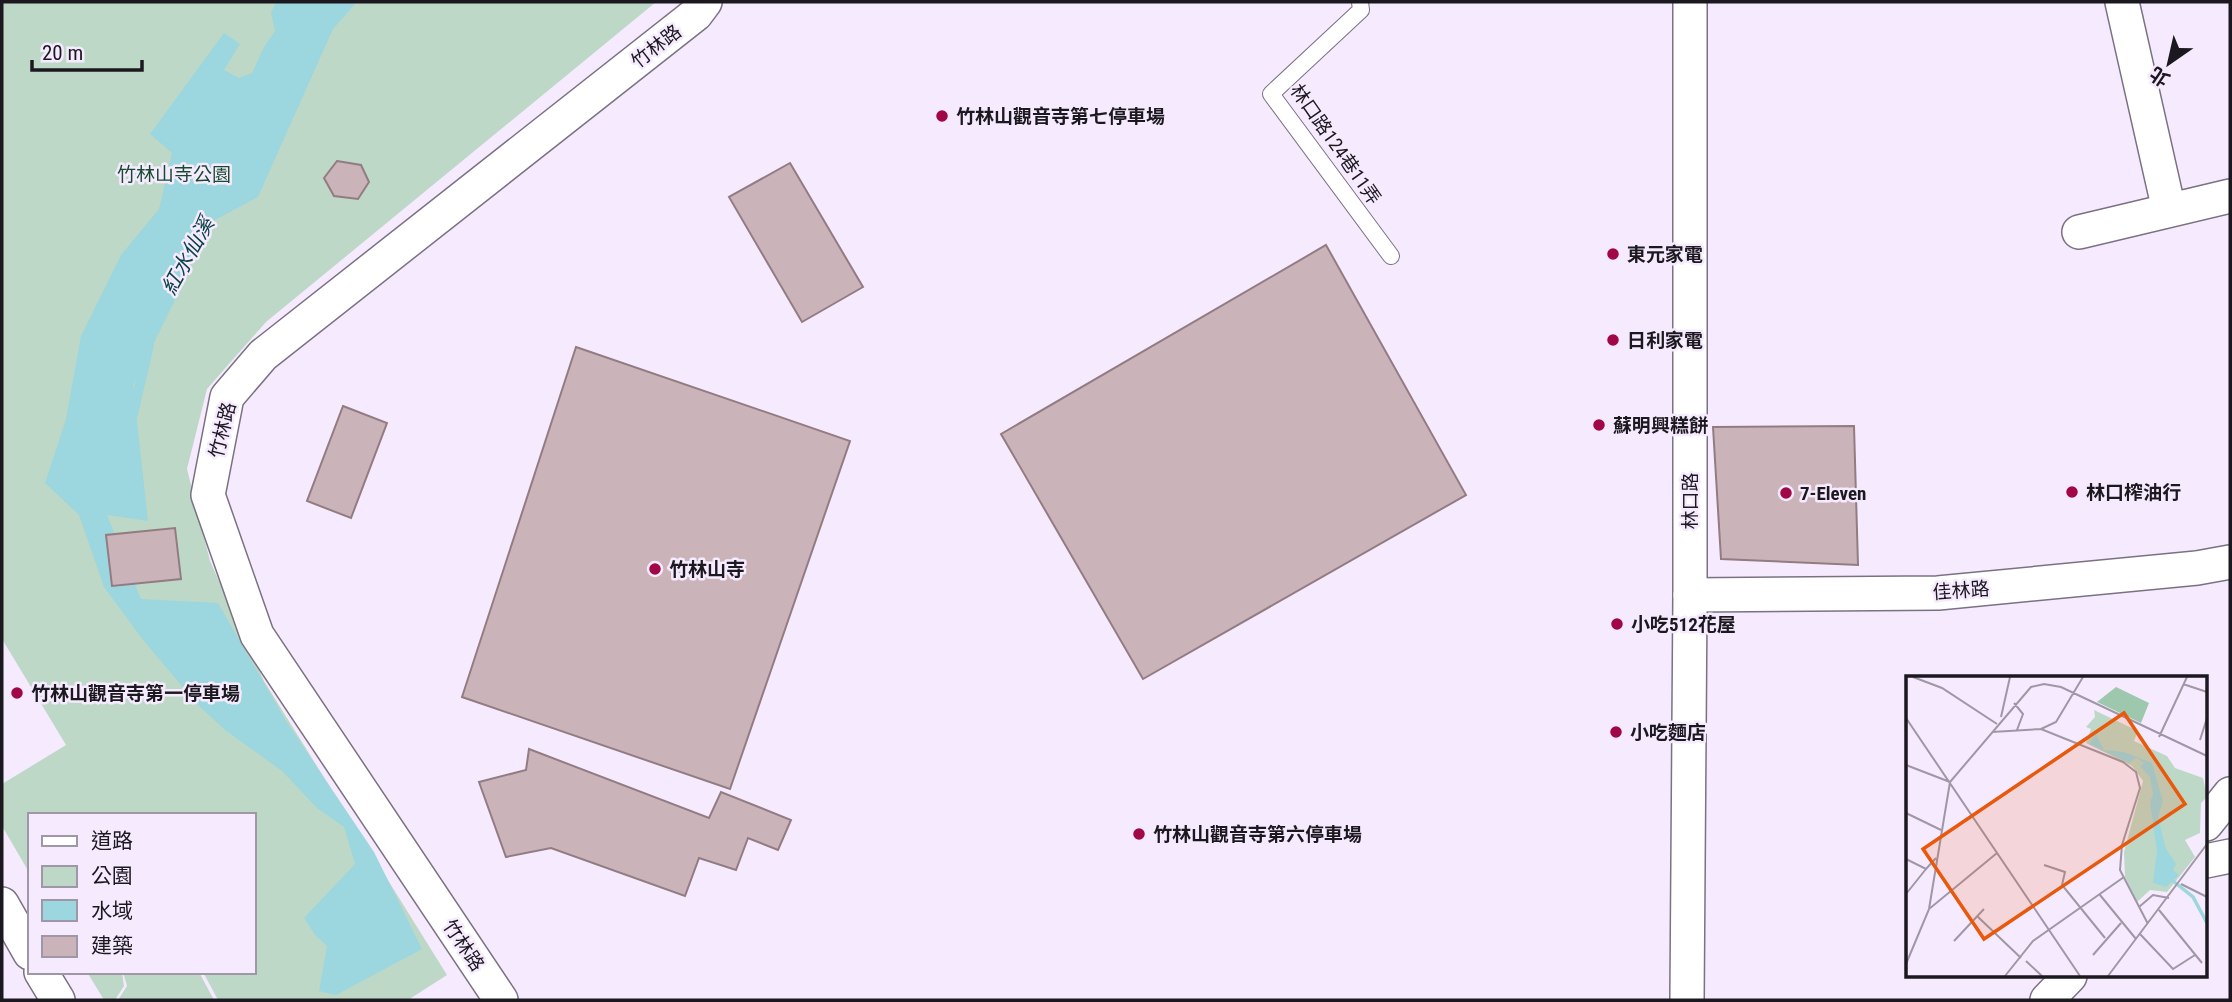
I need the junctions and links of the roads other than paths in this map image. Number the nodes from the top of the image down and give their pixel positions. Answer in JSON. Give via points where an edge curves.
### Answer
{"nodes":[{"id":1,"x":705,"y":2,"type":"edge"},
{"id":2,"x":1360,"y":2,"type":"edge"},
{"id":3,"x":1690,"y":2,"type":"edge"},
{"id":4,"x":2122,"y":2,"type":"edge"},
{"id":5,"x":2230,"y":196,"type":"edge"},
{"id":6,"x":2169,"y":210,"type":"junction"},
{"id":7,"x":2078,"y":232,"type":"dead end"},
{"id":8,"x":1391,"y":256,"type":"dead end"},
{"id":9,"x":2230,"y":562,"type":"edge"},
{"id":10,"x":1690,"y":595,"type":"junction"},
{"id":11,"x":2230,"y":794,"type":"edge"},
{"id":12,"x":2208,"y":822,"type":"edge"},
{"id":13,"x":2230,"y":856,"type":"edge"},
{"id":14,"x":2208,"y":861,"type":"edge"},
{"id":15,"x":2,"y":904,"type":"edge"},
{"id":16,"x":28,"y":950,"type":"edge"},
{"id":17,"x":42,"y":974,"type":"edge"},
{"id":18,"x":2068,"y":978,"type":"edge"},
{"id":19,"x":58,"y":1000,"type":"edge"},
{"id":20,"x":501,"y":1000,"type":"edge"},
{"id":21,"x":1687,"y":1000,"type":"edge"},
{"id":22,"x":2047,"y":1000,"type":"edge"}],
"edges":[{"from":1,"to":20,"type":"street","name":"竹林路","via":[[695,15],[263,355],[228,397],[216,449],[208,495],[257,635]]},
{"from":2,"to":8,"type":"lane","name":"林口路124巷11弄","via":[[1361,10],[1271,94]]},
{"from":3,"to":10,"type":"street","name":"林口路"},
{"from":4,"to":6,"type":"street"},
{"from":5,"to":6,"type":"street"},
{"from":6,"to":7,"type":"street"},
{"from":9,"to":10,"type":"street","name":"佳林路","via":[[1938,593]]},
{"from":10,"to":21,"type":"street","name":"林口路"},
{"from":11,"to":12,"type":"street"},
{"from":13,"to":14,"type":"street"},
{"from":15,"to":16,"type":"street"},
{"from":17,"to":19,"type":"street"},
{"from":18,"to":22,"type":"street"}]}
